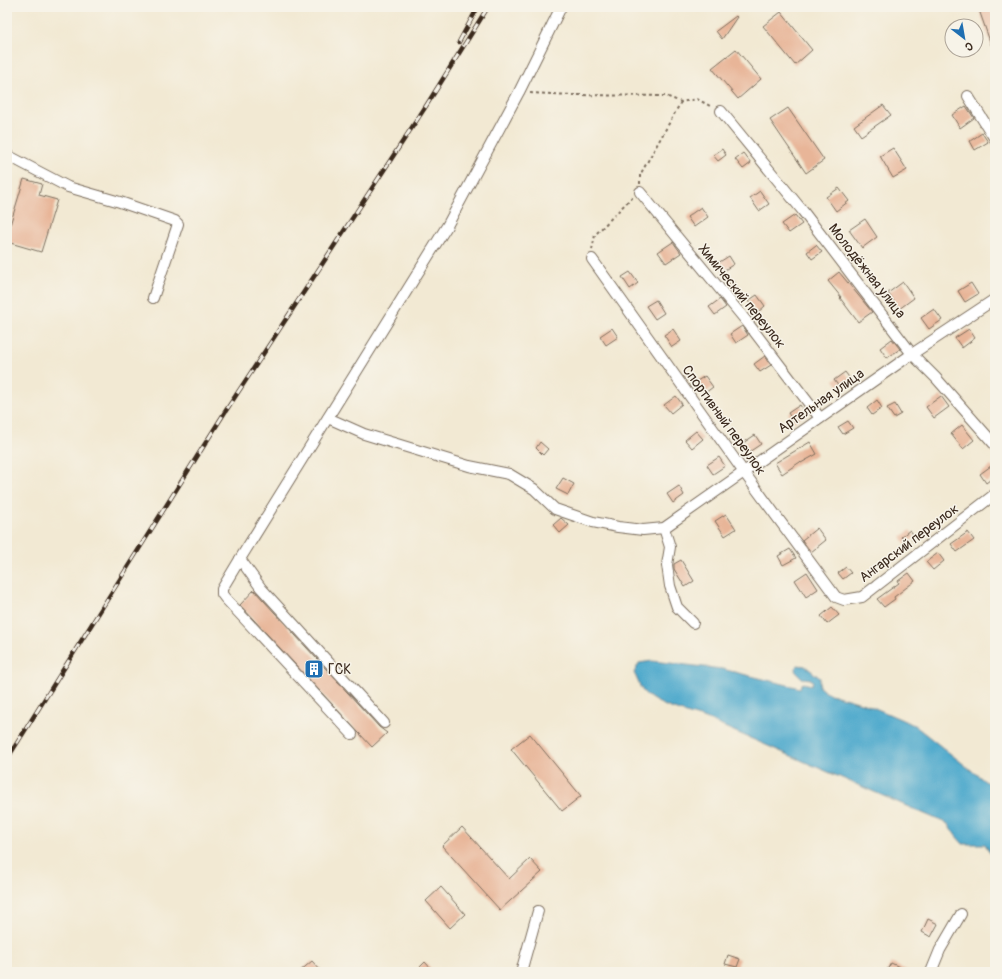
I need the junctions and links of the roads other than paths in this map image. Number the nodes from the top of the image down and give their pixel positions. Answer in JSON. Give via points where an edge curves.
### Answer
{"nodes":[{"id":1,"x":561,"y":7,"type":"edge"},
{"id":2,"x":968,"y":96,"type":"dead end"},
{"id":3,"x":720,"y":111,"type":"road end"},
{"id":4,"x":995,"y":139,"type":"edge"},
{"id":5,"x":7,"y":155,"type":"edge"},
{"id":6,"x":640,"y":192,"type":"road end"},
{"id":7,"x":592,"y":259,"type":"road end"},
{"id":8,"x":153,"y":298,"type":"dead end"},
{"id":9,"x":995,"y":299,"type":"edge"},
{"id":10,"x":912,"y":354,"type":"junction"},
{"id":11,"x":328,"y":418,"type":"junction"},
{"id":12,"x":820,"y":418,"type":"junction"},
{"id":13,"x":995,"y":445,"type":"edge"},
{"id":14,"x":743,"y":471,"type":"junction"},
{"id":15,"x":995,"y":494,"type":"edge"},
{"id":16,"x":664,"y":528,"type":"junction"},
{"id":17,"x":240,"y":559,"type":"junction"},
{"id":18,"x":836,"y":597,"type":"joint"},
{"id":19,"x":693,"y":623,"type":"dead end"},
{"id":20,"x":384,"y":723,"type":"dead end"},
{"id":21,"x":352,"y":734,"type":"dead end"},
{"id":22,"x":538,"y":911,"type":"dead end"},
{"id":23,"x":961,"y":914,"type":"dead end"},
{"id":24,"x":521,"y":972,"type":"edge"},
{"id":25,"x":931,"y":972,"type":"edge"}],
"edges":[{"from":1,"to":11,"type":"street","via":[[447,226]]},
{"from":2,"to":4,"type":"street"},
{"from":3,"to":10,"type":"street","name":"Молодёжная улица","via":[[802,210]]},
{"from":5,"to":8,"type":"street","via":[[68,187],[175,221],[178,224]]},
{"from":6,"to":12,"type":"street","name":"Химический переулок","via":[[747,322]]},
{"from":7,"to":14,"type":"street","name":"Спортивный переулок"},
{"from":9,"to":10,"type":"street","name":"Артельная улица"},
{"from":10,"to":12,"type":"street","name":"Артельная улица"},
{"from":10,"to":13,"type":"street","name":"Молодёжная улица"},
{"from":11,"to":16,"type":"street","via":[[364,434],[469,466],[509,474],[534,489],[555,509],[594,522],[618,528]]},
{"from":11,"to":17,"type":"street"},
{"from":12,"to":14,"type":"street","name":"Артельная улица"},
{"from":14,"to":16,"type":"street","name":"Артельная улица"},
{"from":14,"to":18,"type":"street","name":"Спортивный переулок"},
{"from":15,"to":18,"type":"street","name":"Ангарский переулок","via":[[862,596],[844,600]]},
{"from":16,"to":19,"type":"street","via":[[670,547],[667,565],[670,586],[677,607]]},
{"from":17,"to":20,"type":"street","via":[[262,588]]},
{"from":17,"to":21,"type":"street","via":[[222,589],[222,594]]},
{"from":22,"to":24,"type":"street"},
{"from":23,"to":25,"type":"street","via":[[940,950]]}]}
